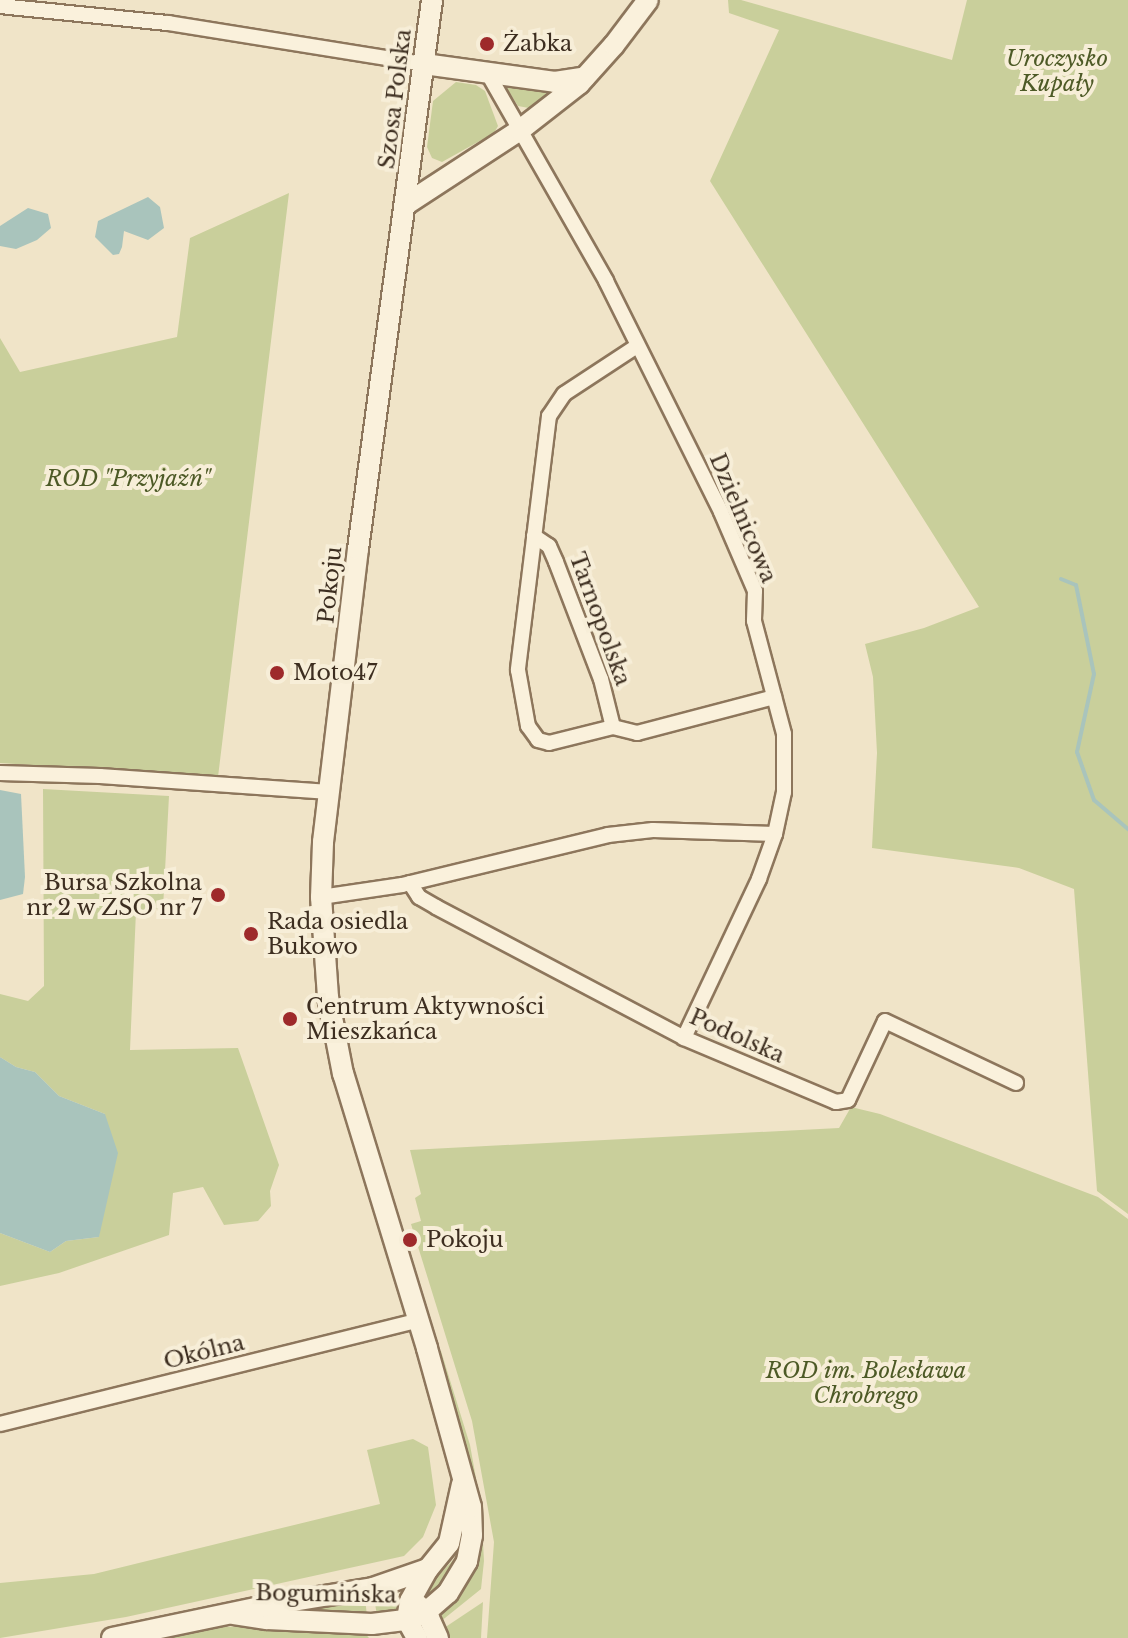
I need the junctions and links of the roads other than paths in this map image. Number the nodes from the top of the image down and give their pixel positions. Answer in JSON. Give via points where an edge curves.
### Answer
{"nodes":[{"id":1,"x":432,"y":0,"type":"edge"},
{"id":2,"x":648,"y":0,"type":"edge"},
{"id":3,"x":0,"y":6,"type":"edge"},
{"id":4,"x":424,"y":64,"type":"junction"},
{"id":5,"x":487,"y":72,"type":"junction"},
{"id":6,"x":585,"y":77,"type":"junction"},
{"id":7,"x":545,"y":81,"type":"junction"},
{"id":8,"x":559,"y":101,"type":"junction"},
{"id":9,"x":520,"y":130,"type":"junction"},
{"id":10,"x":405,"y":205,"type":"junction"},
{"id":11,"x":637,"y":346,"type":"junction"},
{"id":12,"x":534,"y":536,"type":"junction"},
{"id":13,"x":774,"y":697,"type":"junction"},
{"id":14,"x":613,"y":727,"type":"junction"},
{"id":15,"x":0,"y":773,"type":"edge"},
{"id":16,"x":329,"y":792,"type":"junction"},
{"id":17,"x":775,"y":834,"type":"junction"},
{"id":18,"x":410,"y":883,"type":"junction"},
{"id":19,"x":321,"y":897,"type":"junction"},
{"id":20,"x":684,"y":1038,"type":"junction"},
{"id":21,"x":1016,"y":1083,"type":"dead end"},
{"id":22,"x":419,"y":1320,"type":"junction"},
{"id":23,"x":0,"y":1424,"type":"edge"},
{"id":24,"x":463,"y":1480,"type":"junction"},
{"id":25,"x":428,"y":1569,"type":"junction"},
{"id":26,"x":373,"y":1588,"type":"junction"},
{"id":27,"x":234,"y":1614,"type":"junction"},
{"id":28,"x":415,"y":1618,"type":"edge"},
{"id":29,"x":112,"y":1638,"type":"edge"},
{"id":30,"x":438,"y":1638,"type":"edge"}],
"edges":[{"from":1,"to":4,"type":"street","name":"Szosa Polska"},
{"from":2,"to":6,"type":"street"},
{"from":3,"to":4,"type":"street","via":[[168,23]]},
{"from":4,"to":5,"type":"street"},
{"from":4,"to":10,"type":"street","name":"Szosa Polska"},
{"from":5,"to":7,"type":"street"},
{"from":5,"to":9,"type":"street","name":"Dzielnicowa"},
{"from":6,"to":7,"type":"street"},
{"from":6,"to":8,"type":"street"},
{"from":7,"to":8,"type":"street","via":[[558,90]]},
{"from":8,"to":9,"type":"street"},
{"from":9,"to":10,"type":"street"},
{"from":9,"to":11,"type":"street","name":"Dzielnicowa","via":[[576,224]]},
{"from":10,"to":16,"type":"street","name":"Pokoju"},
{"from":11,"to":12,"type":"street","name":"Tarnopolska","via":[[555,402]]},
{"from":11,"to":13,"type":"street","name":"Dzielnicowa","via":[[755,591],[754,621]]},
{"from":12,"to":14,"type":"street","name":"Tarnopolska","via":[[552,551],[601,679]]},
{"from":12,"to":14,"type":"street","name":"Tarnopolska","via":[[518,670],[528,726],[538,740],[549,743]]},
{"from":13,"to":14,"type":"street","name":"Tarnopolska","via":[[637,733]]},
{"from":13,"to":17,"type":"street","name":"Dzielnicowa","via":[[786,754]]},
{"from":15,"to":16,"type":"street"},
{"from":16,"to":19,"type":"street","name":"Pokoju"},
{"from":17,"to":18,"type":"street","via":[[653,830],[608,835]]},
{"from":17,"to":20,"type":"street","name":"Dzielnicowa"},
{"from":18,"to":19,"type":"street"},
{"from":18,"to":20,"type":"street","name":"Podolska","via":[[419,897],[436,907]]},
{"from":19,"to":22,"type":"street","name":"Pokoju","via":[[328,997],[343,1074]]},
{"from":20,"to":21,"type":"street","name":"Podolska","via":[[844,1103],[885,1021]]},
{"from":22,"to":23,"type":"street","name":"Okólna"},
{"from":22,"to":24,"type":"street","name":"Pokoju"},
{"from":24,"to":25,"type":"street","name":"Pokoju","via":[[449,1543]]},
{"from":24,"to":28,"type":"street","name":"Pokoju","via":[[473,1527],[467,1561],[448,1593]]},
{"from":25,"to":26,"type":"street","name":"Bogumińska"},
{"from":25,"to":28,"type":"street","name":"Pokoju"},
{"from":26,"to":27,"type":"street","name":"Bogumińska"},
{"from":26,"to":28,"type":"street"},
{"from":27,"to":28,"type":"street","name":"Bogumińska","via":[[372,1624]]},
{"from":27,"to":29,"type":"street","name":"Bogumińska"},
{"from":28,"to":30,"type":"street"}]}
